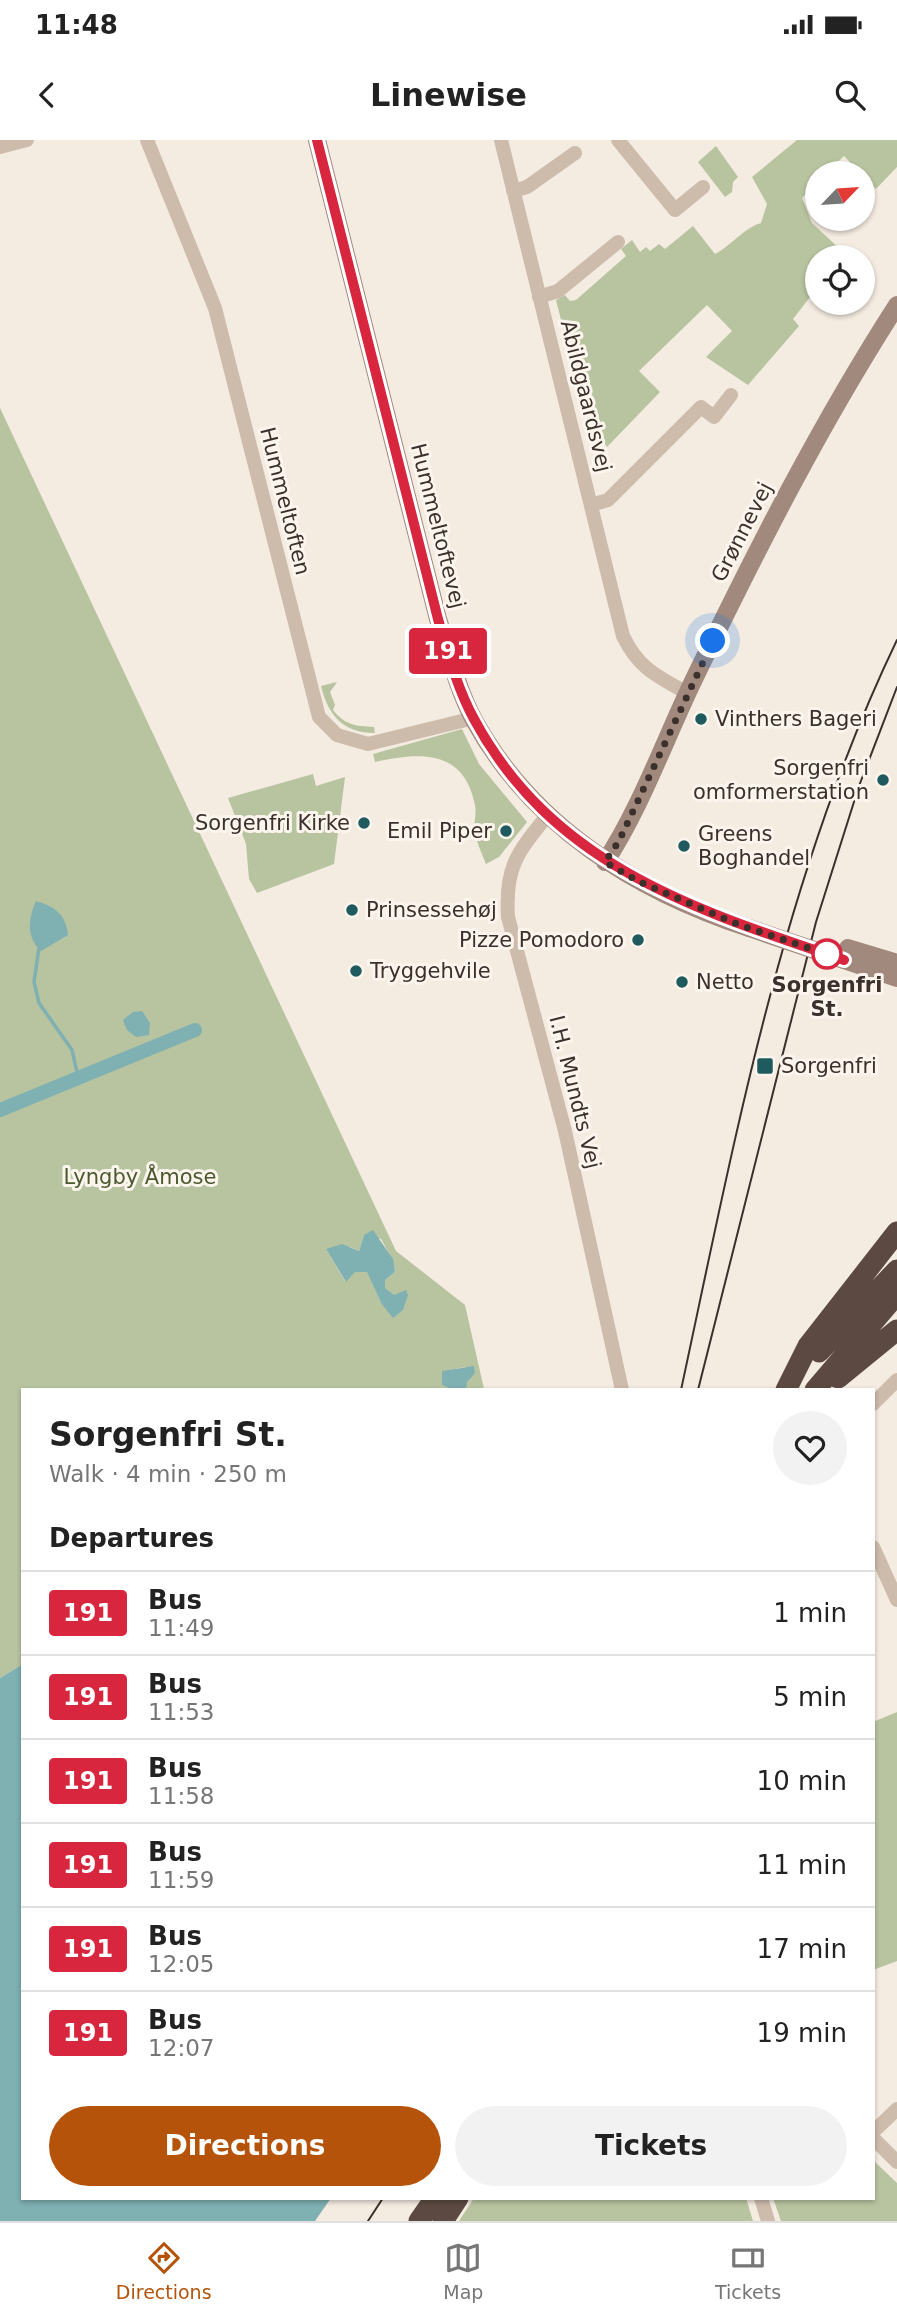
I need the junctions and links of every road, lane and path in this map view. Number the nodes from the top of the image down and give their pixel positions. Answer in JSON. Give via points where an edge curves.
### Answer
{"nodes":[{"id":1,"x":26,"y":140,"type":"edge"},
{"id":2,"x":147,"y":140,"type":"edge"},
{"id":3,"x":317,"y":140,"type":"edge"},
{"id":4,"x":501,"y":140,"type":"edge"},
{"id":5,"x":618,"y":140,"type":"edge"},
{"id":6,"x":0,"y":147,"type":"edge"},
{"id":7,"x":575,"y":153,"type":"dead end"},
{"id":8,"x":703,"y":187,"type":"dead end"},
{"id":9,"x":513,"y":191,"type":"junction"},
{"id":10,"x":618,"y":242,"type":"dead end"},
{"id":11,"x":539,"y":297,"type":"junction"},
{"id":12,"x":897,"y":305,"type":"edge"},
{"id":13,"x":731,"y":396,"type":"dead end"},
{"id":14,"x":591,"y":505,"type":"junction"},
{"id":15,"x":687,"y":693,"type":"junction"},
{"id":16,"x":474,"y":718,"type":"junction"},
{"id":17,"x":547,"y":816,"type":"junction"},
{"id":18,"x":605,"y":862,"type":"junction"},
{"id":19,"x":846,"y":954,"type":"junction"},
{"id":20,"x":897,"y":963,"type":"edge"},
{"id":21,"x":897,"y":978,"type":"edge"},
{"id":22,"x":897,"y":1232,"type":"edge"},
{"id":23,"x":897,"y":1270,"type":"edge"},
{"id":24,"x":897,"y":1294,"type":"edge"},
{"id":25,"x":897,"y":1330,"type":"edge"},
{"id":26,"x":897,"y":1380,"type":"edge"},
{"id":27,"x":622,"y":1388,"type":"edge"},
{"id":28,"x":789,"y":1388,"type":"edge"},
{"id":29,"x":790,"y":1388,"type":"edge"},
{"id":30,"x":817,"y":1388,"type":"edge"},
{"id":31,"x":829,"y":1388,"type":"edge"},
{"id":32,"x":875,"y":1402,"type":"edge"},
{"id":33,"x":875,"y":1550,"type":"edge"},
{"id":34,"x":897,"y":1600,"type":"edge"},
{"id":35,"x":897,"y":2109,"type":"edge"},
{"id":36,"x":875,"y":2130,"type":"edge"},
{"id":37,"x":875,"y":2140,"type":"edge"},
{"id":38,"x":897,"y":2162,"type":"edge"},
{"id":39,"x":434,"y":2200,"type":"edge"},
{"id":40,"x":457,"y":2200,"type":"edge"},
{"id":41,"x":762,"y":2200,"type":"edge"},
{"id":42,"x":419,"y":2221,"type":"edge"},
{"id":43,"x":443,"y":2221,"type":"edge"},
{"id":44,"x":768,"y":2221,"type":"edge"}],
"edges":[{"from":1,"to":6,"type":"street"},
{"from":2,"to":16,"type":"street","name":"Hummeltoften","via":[[215,308],[319,717],[337,735],[368,744]]},
{"from":3,"to":16,"type":"street","name":"Hummeltoftevej","via":[[438,619]]},
{"from":4,"to":9,"type":"street","name":"Abildgaardsvej"},
{"from":5,"to":8,"type":"street","via":[[675,210]]},
{"from":7,"to":9,"type":"street","via":[[527,187]]},
{"from":9,"to":11,"type":"street","name":"Abildgaardsvej"},
{"from":10,"to":11,"type":"street","name":"Abildgaardsvej","via":[[558,291]]},
{"from":11,"to":14,"type":"street","name":"Abildgaardsvej"},
{"from":12,"to":15,"type":"street","name":"Grønnevej","via":[[805,460]]},
{"from":13,"to":14,"type":"street","name":"Abildgaardsvej","via":[[714,417],[701,407],[608,500]]},
{"from":14,"to":15,"type":"street","name":"Abildgaardsvej","via":[[623,636],[633,656],[647,671]]},
{"from":15,"to":18,"type":"street","name":"Grønnevej"},
{"from":16,"to":17,"type":"street","name":"Hummeltoftevej","via":[[515,781]]},
{"from":17,"to":18,"type":"street","name":"Hummeltoftevej"},
{"from":17,"to":27,"type":"street","name":"I.H. Mundts Vej","via":[[516,858],[506,886],[508,918],[565,1131]]},
{"from":18,"to":19,"type":"street","name":"Hummeltoftevej","bridge":true,"via":[[690,904]]},
{"from":19,"to":20,"type":"street","name":"Hummeltoftevej"},
{"from":19,"to":21,"type":"street","name":"Hummeltoftevej"},
{"from":22,"to":28,"type":"highway","via":[[808,1346]]},
{"from":23,"to":29,"type":"highway"},
{"from":24,"to":30,"type":"highway"},
{"from":25,"to":31,"type":"highway"},
{"from":26,"to":32,"type":"street"},
{"from":33,"to":34,"type":"street"},
{"from":35,"to":36,"type":"street"},
{"from":37,"to":38,"type":"street"},
{"from":39,"to":42,"type":"highway"},
{"from":40,"to":43,"type":"highway"},
{"from":41,"to":44,"type":"street"}]}
